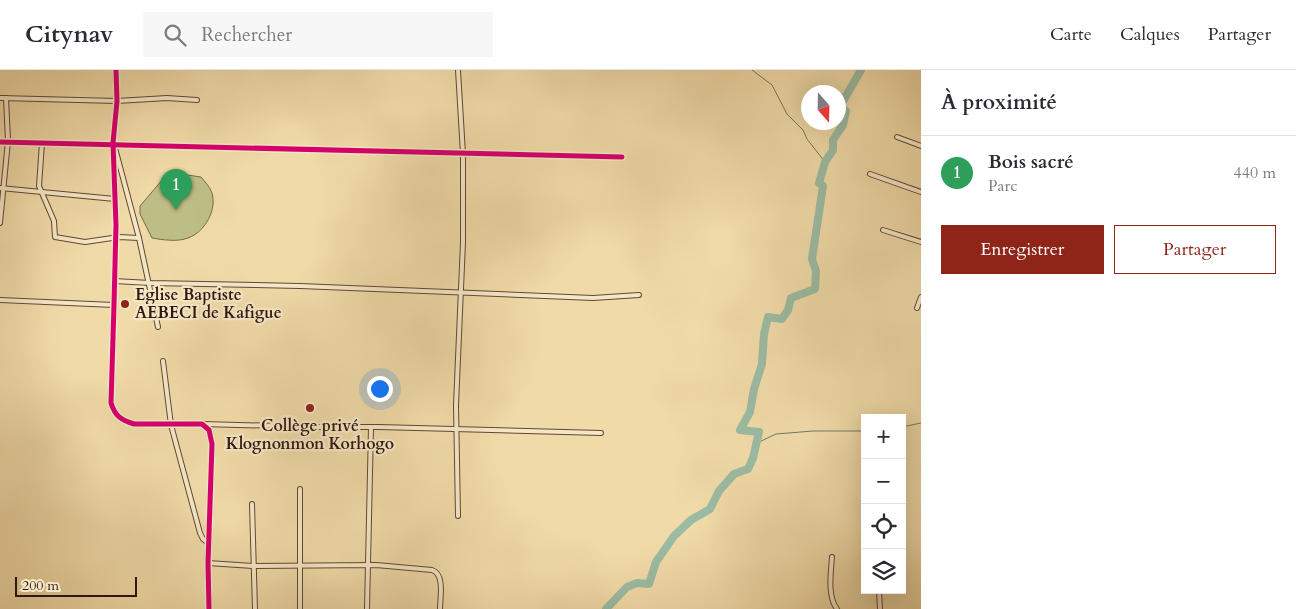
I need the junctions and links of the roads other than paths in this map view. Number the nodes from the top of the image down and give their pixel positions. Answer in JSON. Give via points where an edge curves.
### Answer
{"nodes":[{"id":1,"x":116,"y":70,"type":"edge"},
{"id":2,"x":458,"y":70,"type":"edge"},
{"id":3,"x":0,"y":98,"type":"edge"},
{"id":4,"x":6,"y":98,"type":"junction"},
{"id":5,"x":197,"y":100,"type":"dead end"},
{"id":6,"x":117,"y":101,"type":"junction"},
{"id":7,"x":897,"y":137,"type":"dead end"},
{"id":8,"x":0,"y":142,"type":"edge"},
{"id":9,"x":8,"y":142,"type":"junction"},
{"id":10,"x":42,"y":144,"type":"junction"},
{"id":11,"x":113,"y":144,"type":"junction"},
{"id":12,"x":921,"y":146,"type":"edge"},
{"id":13,"x":463,"y":154,"type":"junction"},
{"id":14,"x":622,"y":157,"type":"dead end"},
{"id":15,"x":870,"y":174,"type":"dead end"},
{"id":16,"x":2,"y":188,"type":"edge"},
{"id":17,"x":41,"y":191,"type":"junction"},
{"id":18,"x":921,"y":192,"type":"edge"},
{"id":19,"x":115,"y":199,"type":"junction"},
{"id":20,"x":0,"y":223,"type":"edge"},
{"id":21,"x":883,"y":230,"type":"dead end"},
{"id":22,"x":115,"y":237,"type":"junction"},
{"id":23,"x":140,"y":238,"type":"junction"},
{"id":24,"x":921,"y":242,"type":"edge"},
{"id":25,"x":114,"y":281,"type":"junction"},
{"id":26,"x":150,"y":283,"type":"junction"},
{"id":27,"x":460,"y":292,"type":"junction"},
{"id":28,"x":639,"y":295,"type":"dead end"},
{"id":29,"x":921,"y":297,"type":"edge"},
{"id":30,"x":0,"y":300,"type":"edge"},
{"id":31,"x":114,"y":305,"type":"junction"},
{"id":32,"x":917,"y":308,"type":"dead end"},
{"id":33,"x":158,"y":327,"type":"dead end"},
{"id":34,"x":162,"y":361,"type":"dead end"},
{"id":35,"x":202,"y":424,"type":"junction"},
{"id":36,"x":171,"y":425,"type":"junction"},
{"id":37,"x":371,"y":427,"type":"junction"},
{"id":38,"x":458,"y":429,"type":"junction"},
{"id":39,"x":601,"y":433,"type":"dead end"},
{"id":40,"x":300,"y":489,"type":"dead end"},
{"id":41,"x":252,"y":504,"type":"dead end"},
{"id":42,"x":458,"y":516,"type":"dead end"},
{"id":43,"x":208,"y":543,"type":"junction"},
{"id":44,"x":832,"y":557,"type":"dead end"},
{"id":45,"x":208,"y":563,"type":"junction"},
{"id":46,"x":253,"y":566,"type":"junction"},
{"id":47,"x":299,"y":566,"type":"junction"},
{"id":48,"x":368,"y":566,"type":"junction"},
{"id":49,"x":879,"y":594,"type":"edge"},
{"id":50,"x":209,"y":609,"type":"edge"},
{"id":51,"x":255,"y":609,"type":"edge"},
{"id":52,"x":300,"y":609,"type":"edge"},
{"id":53,"x":367,"y":609,"type":"edge"},
{"id":54,"x":440,"y":609,"type":"edge"},
{"id":55,"x":837,"y":609,"type":"edge"},
{"id":56,"x":880,"y":609,"type":"edge"}],
"edges":[{"from":1,"to":6,"type":"street"},
{"from":2,"to":13,"type":"street"},
{"from":3,"to":4,"type":"street"},
{"from":4,"to":6,"type":"street"},
{"from":4,"to":9,"type":"street"},
{"from":5,"to":6,"type":"street"},
{"from":6,"to":11,"type":"street"},
{"from":7,"to":12,"type":"street"},
{"from":8,"to":9,"type":"street"},
{"from":9,"to":10,"type":"street"},
{"from":9,"to":16,"type":"street"},
{"from":10,"to":11,"type":"street"},
{"from":10,"to":17,"type":"street"},
{"from":11,"to":13,"type":"street"},
{"from":11,"to":19,"type":"street"},
{"from":11,"to":23,"type":"street"},
{"from":13,"to":14,"type":"street"},
{"from":13,"to":27,"type":"street"},
{"from":15,"to":18,"type":"street"},
{"from":16,"to":17,"type":"street"},
{"from":16,"to":20,"type":"street"},
{"from":17,"to":19,"type":"street"},
{"from":17,"to":22,"type":"street","via":[[54,220],[55,237],[86,242]]},
{"from":19,"to":22,"type":"street"},
{"from":21,"to":24,"type":"street"},
{"from":22,"to":23,"type":"street"},
{"from":22,"to":25,"type":"street"},
{"from":23,"to":26,"type":"street"},
{"from":25,"to":26,"type":"street"},
{"from":25,"to":31,"type":"street"},
{"from":26,"to":27,"type":"street"},
{"from":26,"to":33,"type":"street"},
{"from":27,"to":28,"type":"street","via":[[593,298]]},
{"from":27,"to":38,"type":"street"},
{"from":29,"to":32,"type":"street"},
{"from":30,"to":31,"type":"street"},
{"from":31,"to":36,"type":"street","via":[[111,403],[114,414],[134,424]]},
{"from":34,"to":36,"type":"street"},
{"from":35,"to":36,"type":"street"},
{"from":35,"to":37,"type":"street"},
{"from":35,"to":43,"type":"street","via":[[209,430],[212,444]]},
{"from":36,"to":43,"type":"street","via":[[200,533]]},
{"from":37,"to":38,"type":"street"},
{"from":37,"to":48,"type":"street"},
{"from":38,"to":39,"type":"street"},
{"from":38,"to":42,"type":"street"},
{"from":40,"to":47,"type":"street"},
{"from":41,"to":46,"type":"street"},
{"from":43,"to":45,"type":"street"},
{"from":44,"to":55,"type":"street","via":[[832,596]]},
{"from":45,"to":46,"type":"street"},
{"from":45,"to":50,"type":"street"},
{"from":46,"to":47,"type":"street"},
{"from":46,"to":51,"type":"street"},
{"from":47,"to":48,"type":"street"},
{"from":47,"to":52,"type":"street"},
{"from":48,"to":53,"type":"street"},
{"from":48,"to":54,"type":"street","via":[[436,571],[440,576]]},
{"from":49,"to":56,"type":"street"}]}
